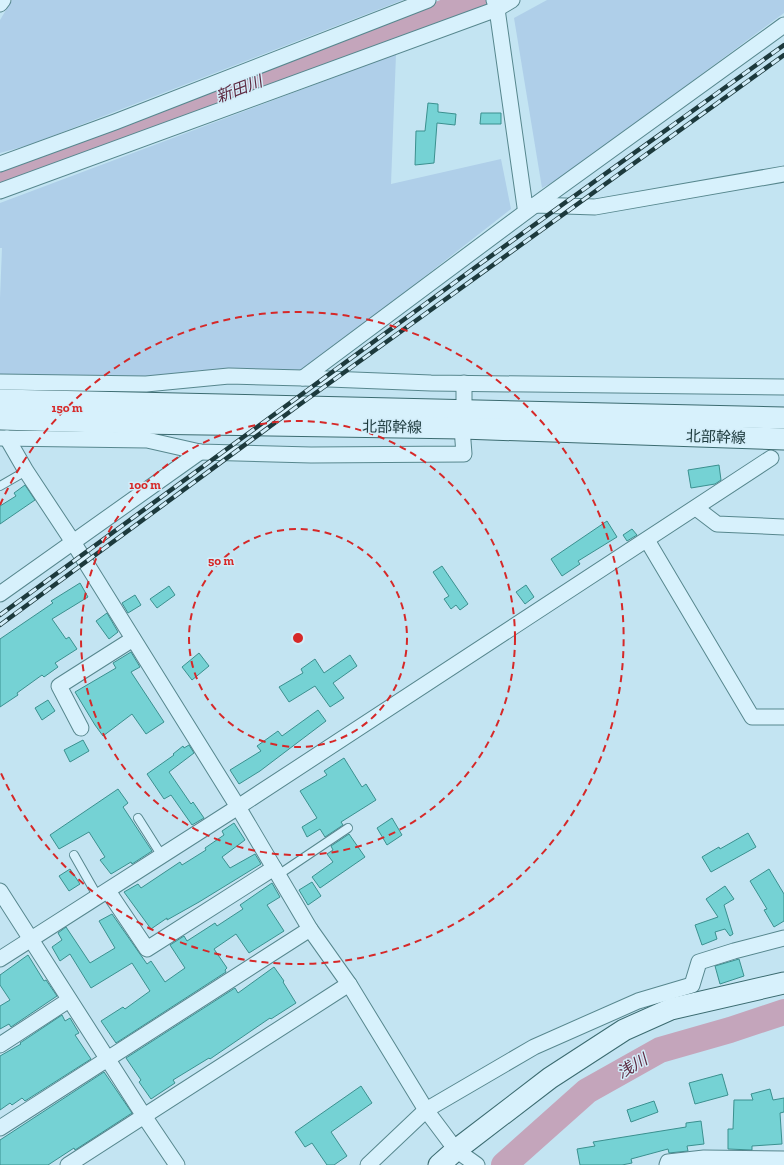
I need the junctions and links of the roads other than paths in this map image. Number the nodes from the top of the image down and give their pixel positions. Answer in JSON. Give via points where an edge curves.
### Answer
{"nodes":[{"id":1,"x":3,"y":0,"type":"edge"},
{"id":2,"x":428,"y":0,"type":"edge"},
{"id":3,"x":512,"y":0,"type":"edge"},
{"id":4,"x":495,"y":3,"type":"edge"},
{"id":5,"x":0,"y":4,"type":"edge"},
{"id":6,"x":784,"y":25,"type":"edge"},
{"id":7,"x":0,"y":164,"type":"edge"},
{"id":8,"x":784,"y":174,"type":"edge"},
{"id":9,"x":0,"y":191,"type":"edge"},
{"id":10,"x":535,"y":205,"type":"junction"},
{"id":11,"x":303,"y":378,"type":"junction"},
{"id":12,"x":0,"y":382,"type":"edge"},
{"id":13,"x":464,"y":383,"type":"junction"},
{"id":14,"x":784,"y":387,"type":"edge"},
{"id":15,"x":0,"y":400,"type":"edge"},
{"id":16,"x":784,"y":418,"type":"edge"},
{"id":17,"x":463,"y":420,"type":"junction"},
{"id":18,"x":2,"y":432,"type":"edge"},
{"id":19,"x":784,"y":439,"type":"edge"},
{"id":20,"x":200,"y":452,"type":"junction"},
{"id":21,"x":771,"y":458,"type":"dead end"},
{"id":22,"x":26,"y":470,"type":"junction"},
{"id":23,"x":0,"y":486,"type":"edge"},
{"id":24,"x":696,"y":508,"type":"junction"},
{"id":25,"x":784,"y":527,"type":"edge"},
{"id":26,"x":647,"y":540,"type":"junction"},
{"id":27,"x":73,"y":542,"type":"junction"},
{"id":28,"x":0,"y":594,"type":"edge"},
{"id":29,"x":133,"y":639,"type":"junction"},
{"id":30,"x":784,"y":717,"type":"edge"},
{"id":31,"x":82,"y":728,"type":"dead end"},
{"id":32,"x":238,"y":807,"type":"junction"},
{"id":33,"x":138,"y":818,"type":"dead end"},
{"id":34,"x":348,"y":828,"type":"dead end"},
{"id":35,"x":74,"y":855,"type":"dead end"},
{"id":36,"x":162,"y":856,"type":"junction"},
{"id":37,"x":276,"y":871,"type":"junction"},
{"id":38,"x":0,"y":891,"type":"edge"},
{"id":39,"x":103,"y":894,"type":"junction"},
{"id":40,"x":310,"y":929,"type":"junction"},
{"id":41,"x":784,"y":938,"type":"edge"},
{"id":42,"x":31,"y":940,"type":"junction"},
{"id":43,"x":0,"y":959,"type":"edge"},
{"id":44,"x":784,"y":982,"type":"edge"},
{"id":45,"x":349,"y":984,"type":"junction"},
{"id":46,"x":69,"y":1000,"type":"junction"},
{"id":47,"x":638,"y":1001,"type":"junction"},
{"id":48,"x":647,"y":1020,"type":"junction"},
{"id":49,"x":0,"y":1045,"type":"edge"},
{"id":50,"x":108,"y":1059,"type":"junction"},
{"id":51,"x":426,"y":1110,"type":"junction"},
{"id":52,"x":144,"y":1116,"type":"junction"},
{"id":53,"x":0,"y":1128,"type":"edge"},
{"id":54,"x":456,"y":1150,"type":"junction"},
{"id":55,"x":784,"y":1159,"type":"edge"},
{"id":56,"x":754,"y":1162,"type":"edge"},
{"id":57,"x":663,"y":1164,"type":"edge"},
{"id":58,"x":68,"y":1165,"type":"edge"},
{"id":59,"x":177,"y":1165,"type":"edge"},
{"id":60,"x":368,"y":1165,"type":"edge"},
{"id":61,"x":439,"y":1165,"type":"edge"},
{"id":62,"x":477,"y":1165,"type":"edge"}],
"edges":[{"from":1,"to":5,"type":"street"},
{"from":2,"to":7,"type":"street"},
{"from":3,"to":4,"type":"street"},
{"from":4,"to":9,"type":"street"},
{"from":4,"to":10,"type":"street","via":[[525,207]]},
{"from":6,"to":10,"type":"street"},
{"from":8,"to":10,"type":"street","via":[[595,207]]},
{"from":10,"to":11,"type":"street"},
{"from":11,"to":12,"type":"street","via":[[229,376],[146,384]]},
{"from":11,"to":13,"type":"street"},
{"from":13,"to":14,"type":"street"},
{"from":13,"to":17,"type":"street"},
{"from":15,"to":17,"type":"street","name":"北部幹線"},
{"from":16,"to":17,"type":"street","name":"北部幹線"},
{"from":17,"to":18,"type":"street","name":"北部幹線","via":[[136,423]]},
{"from":17,"to":19,"type":"street","name":"北部幹線"},
{"from":17,"to":20,"type":"street","via":[[464,454],[311,455]]},
{"from":18,"to":20,"type":"street","via":[[147,440]]},
{"from":18,"to":22,"type":"street"},
{"from":20,"to":27,"type":"street"},
{"from":21,"to":24,"type":"street"},
{"from":22,"to":23,"type":"lane"},
{"from":22,"to":27,"type":"street"},
{"from":24,"to":25,"type":"street","via":[[717,524]]},
{"from":24,"to":26,"type":"street"},
{"from":26,"to":30,"type":"street","via":[[752,717]]},
{"from":26,"to":32,"type":"street"},
{"from":27,"to":28,"type":"street"},
{"from":27,"to":29,"type":"street"},
{"from":29,"to":31,"type":"street","via":[[59,686]]},
{"from":29,"to":32,"type":"street"},
{"from":32,"to":36,"type":"street"},
{"from":32,"to":37,"type":"street"},
{"from":33,"to":36,"type":"lane"},
{"from":34,"to":37,"type":"lane"},
{"from":35,"to":39,"type":"lane"},
{"from":36,"to":39,"type":"street"},
{"from":37,"to":39,"type":"street","via":[[147,949]]},
{"from":37,"to":40,"type":"street"},
{"from":38,"to":42,"type":"street"},
{"from":39,"to":42,"type":"street"},
{"from":40,"to":45,"type":"street"},
{"from":40,"to":50,"type":"street"},
{"from":41,"to":47,"type":"street","via":[[699,962],[692,985]]},
{"from":42,"to":43,"type":"street"},
{"from":42,"to":46,"type":"street"},
{"from":44,"to":48,"type":"street","via":[[671,1010]]},
{"from":45,"to":51,"type":"street"},
{"from":45,"to":52,"type":"street"},
{"from":46,"to":49,"type":"street"},
{"from":46,"to":50,"type":"street"},
{"from":47,"to":48,"type":"street"},
{"from":47,"to":51,"type":"street","via":[[534,1047]]},
{"from":48,"to":54,"type":"street","via":[[624,1030],[550,1078]]},
{"from":50,"to":52,"type":"street"},
{"from":50,"to":53,"type":"street"},
{"from":51,"to":54,"type":"street"},
{"from":51,"to":60,"type":"street"},
{"from":52,"to":58,"type":"street"},
{"from":52,"to":59,"type":"street"},
{"from":54,"to":61,"type":"street"},
{"from":54,"to":62,"type":"street"},
{"from":55,"to":56,"type":"street"},
{"from":56,"to":57,"type":"street","via":[[704,1158]]}]}
